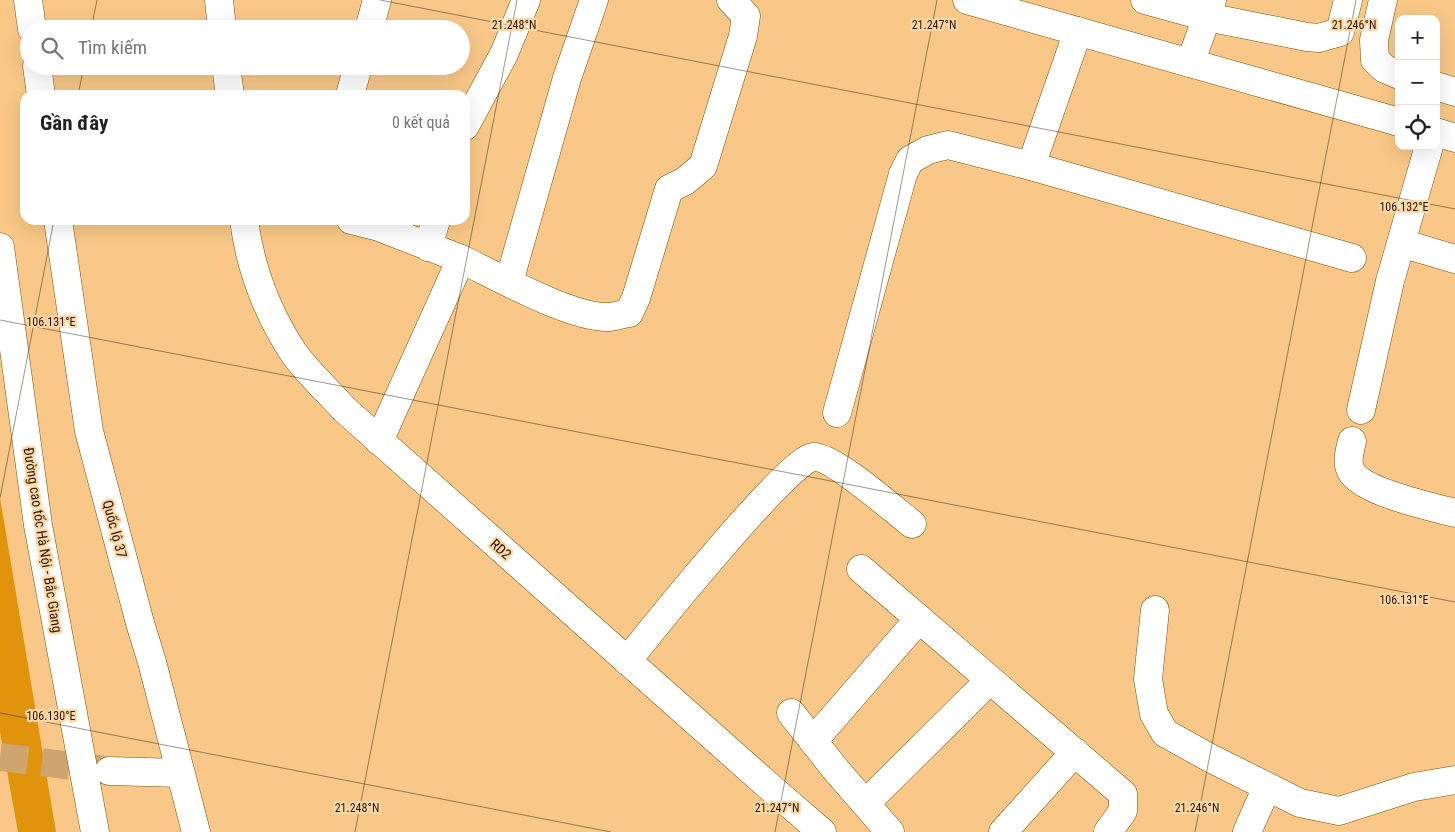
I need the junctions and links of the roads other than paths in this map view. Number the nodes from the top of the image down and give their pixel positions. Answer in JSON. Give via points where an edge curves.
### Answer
{"nodes":[{"id":1,"x":28,"y":0,"type":"edge"},
{"id":2,"x":219,"y":0,"type":"edge"},
{"id":3,"x":377,"y":0,"type":"edge"},
{"id":4,"x":526,"y":0,"type":"edge"},
{"id":5,"x":594,"y":0,"type":"edge"},
{"id":6,"x":731,"y":0,"type":"edge"},
{"id":7,"x":967,"y":0,"type":"edge"},
{"id":8,"x":1145,"y":0,"type":"edge"},
{"id":9,"x":1348,"y":0,"type":"edge"},
{"id":10,"x":1383,"y":0,"type":"edge"},
{"id":11,"x":1210,"y":8,"type":"edge"},
{"id":12,"x":31,"y":20,"type":"edge"},
{"id":13,"x":221,"y":20,"type":"edge"},
{"id":14,"x":371,"y":20,"type":"edge"},
{"id":15,"x":1078,"y":31,"type":"junction"},
{"id":16,"x":1190,"y":63,"type":"junction"},
{"id":17,"x":1395,"y":73,"type":"edge"},
{"id":18,"x":38,"y":75,"type":"edge"},
{"id":19,"x":227,"y":75,"type":"edge"},
{"id":20,"x":356,"y":75,"type":"edge"},
{"id":21,"x":1440,"y":87,"type":"edge"},
{"id":22,"x":40,"y":90,"type":"edge"},
{"id":23,"x":229,"y":90,"type":"edge"},
{"id":24,"x":351,"y":90,"type":"edge"},
{"id":25,"x":1455,"y":92,"type":"edge"},
{"id":26,"x":470,"y":117,"type":"edge"},
{"id":27,"x":1395,"y":121,"type":"edge"},
{"id":28,"x":1440,"y":133,"type":"edge"},
{"id":29,"x":1455,"y":138,"type":"edge"},
{"id":30,"x":1428,"y":150,"type":"edge"},
{"id":31,"x":1031,"y":166,"type":"junction"},
{"id":32,"x":59,"y":225,"type":"edge"},
{"id":33,"x":245,"y":225,"type":"edge"},
{"id":34,"x":371,"y":225,"type":"edge"},
{"id":35,"x":435,"y":225,"type":"edge"},
{"id":36,"x":1401,"y":243,"type":"junction"},
{"id":37,"x":0,"y":247,"type":"edge"},
{"id":38,"x":428,"y":247,"type":"junction"},
{"id":39,"x":1352,"y":258,"type":"dead end"},
{"id":40,"x":461,"y":259,"type":"junction"},
{"id":41,"x":1455,"y":259,"type":"edge"},
{"id":42,"x":509,"y":282,"type":"junction"},
{"id":43,"x":1361,"y":410,"type":"dead end"},
{"id":44,"x":837,"y":414,"type":"dead end"},
{"id":45,"x":379,"y":441,"type":"junction"},
{"id":46,"x":1352,"y":441,"type":"dead end"},
{"id":47,"x":1455,"y":513,"type":"edge"},
{"id":48,"x":912,"y":524,"type":"dead end"},
{"id":49,"x":861,"y":569,"type":"dead end"},
{"id":50,"x":1155,"y":610,"type":"dead end"},
{"id":51,"x":919,"y":619,"type":"junction"},
{"id":52,"x":627,"y":661,"type":"junction"},
{"id":53,"x":990,"y":680,"type":"junction"},
{"id":54,"x":791,"y":713,"type":"dead end"},
{"id":55,"x":813,"y":740,"type":"junction"},
{"id":56,"x":1075,"y":752,"type":"junction"},
{"id":57,"x":109,"y":771,"type":"tunnel mouth"},
{"id":58,"x":180,"y":774,"type":"junction"},
{"id":59,"x":1455,"y":780,"type":"edge"},
{"id":60,"x":1267,"y":787,"type":"junction"},
{"id":61,"x":866,"y":803,"type":"junction"},
{"id":62,"x":1339,"y":821,"type":"edge"},
{"id":63,"x":95,"y":832,"type":"edge"},
{"id":64,"x":196,"y":832,"type":"edge"},
{"id":65,"x":822,"y":832,"type":"edge"},
{"id":66,"x":890,"y":832,"type":"edge"},
{"id":67,"x":1003,"y":832,"type":"edge"},
{"id":68,"x":1108,"y":832,"type":"edge"},
{"id":69,"x":1247,"y":832,"type":"edge"}],
"edges":[{"from":1,"to":12,"type":"main road"},
{"from":2,"to":13,"type":"main road"},
{"from":3,"to":14,"type":"main road"},
{"from":4,"to":26,"type":"main road","via":[[504,54]]},
{"from":5,"to":42,"type":"main road","via":[[567,78]]},
{"from":6,"to":42,"type":"main road","via":[[746,16],[743,36],[703,166],[669,190],[629,313],[610,317],[590,315]]},
{"from":7,"to":15,"type":"main road"},
{"from":8,"to":11,"type":"main road"},
{"from":9,"to":11,"type":"main road","via":[[1340,32],[1320,38]]},
{"from":10,"to":17,"type":"main road","via":[[1374,40],[1375,60]]},
{"from":11,"to":16,"type":"main road"},
{"from":15,"to":16,"type":"main road"},
{"from":15,"to":31,"type":"main road"},
{"from":16,"to":27,"type":"main road"},
{"from":18,"to":22,"type":"main road"},
{"from":19,"to":23,"type":"main road"},
{"from":20,"to":24,"type":"main road"},
{"from":21,"to":25,"type":"main road"},
{"from":28,"to":29,"type":"main road"},
{"from":30,"to":36,"type":"main road"},
{"from":31,"to":39,"type":"main road"},
{"from":31,"to":44,"type":"main road","via":[[948,145],[928,150],[910,160],[903,174]]},
{"from":32,"to":58,"type":"main road","name":"Quốc lộ 37","via":[[89,430]]},
{"from":33,"to":45,"type":"main road","name":"RD2","via":[[262,296],[294,352],[344,409]]},
{"from":34,"to":38,"type":"main road"},
{"from":35,"to":38,"type":"main road"},
{"from":36,"to":41,"type":"main road"},
{"from":36,"to":43,"type":"main road"},
{"from":37,"to":63,"type":"main road","name":"Đường cao tốc Hà Nội - Bắc Giang","via":[[38,526]]},
{"from":38,"to":40,"type":"main road"},
{"from":40,"to":42,"type":"main road"},
{"from":40,"to":45,"type":"main road"},
{"from":45,"to":52,"type":"main road","name":"RD2"},
{"from":46,"to":47,"type":"main road","via":[[1348,459],[1351,471],[1361,483],[1408,501]]},
{"from":48,"to":52,"type":"main road","via":[[839,468],[822,458],[805,459],[723,545]]},
{"from":49,"to":51,"type":"main road"},
{"from":50,"to":60,"type":"main road","via":[[1148,678],[1154,714],[1165,733]]},
{"from":51,"to":53,"type":"main road"},
{"from":51,"to":55,"type":"main road"},
{"from":52,"to":65,"type":"main road","name":"RD2"},
{"from":53,"to":56,"type":"main road"},
{"from":53,"to":61,"type":"main road"},
{"from":54,"to":55,"type":"main road"},
{"from":55,"to":61,"type":"main road"},
{"from":56,"to":67,"type":"main road"},
{"from":56,"to":68,"type":"main road","via":[[1124,794],[1123,811]]},
{"from":57,"to":58,"type":"main road"},
{"from":58,"to":64,"type":"main road","name":"Quốc lộ 37"},
{"from":59,"to":62,"type":"main road","via":[[1414,787]]},
{"from":60,"to":62,"type":"main road"},
{"from":60,"to":69,"type":"main road"},
{"from":61,"to":66,"type":"main road"}]}
